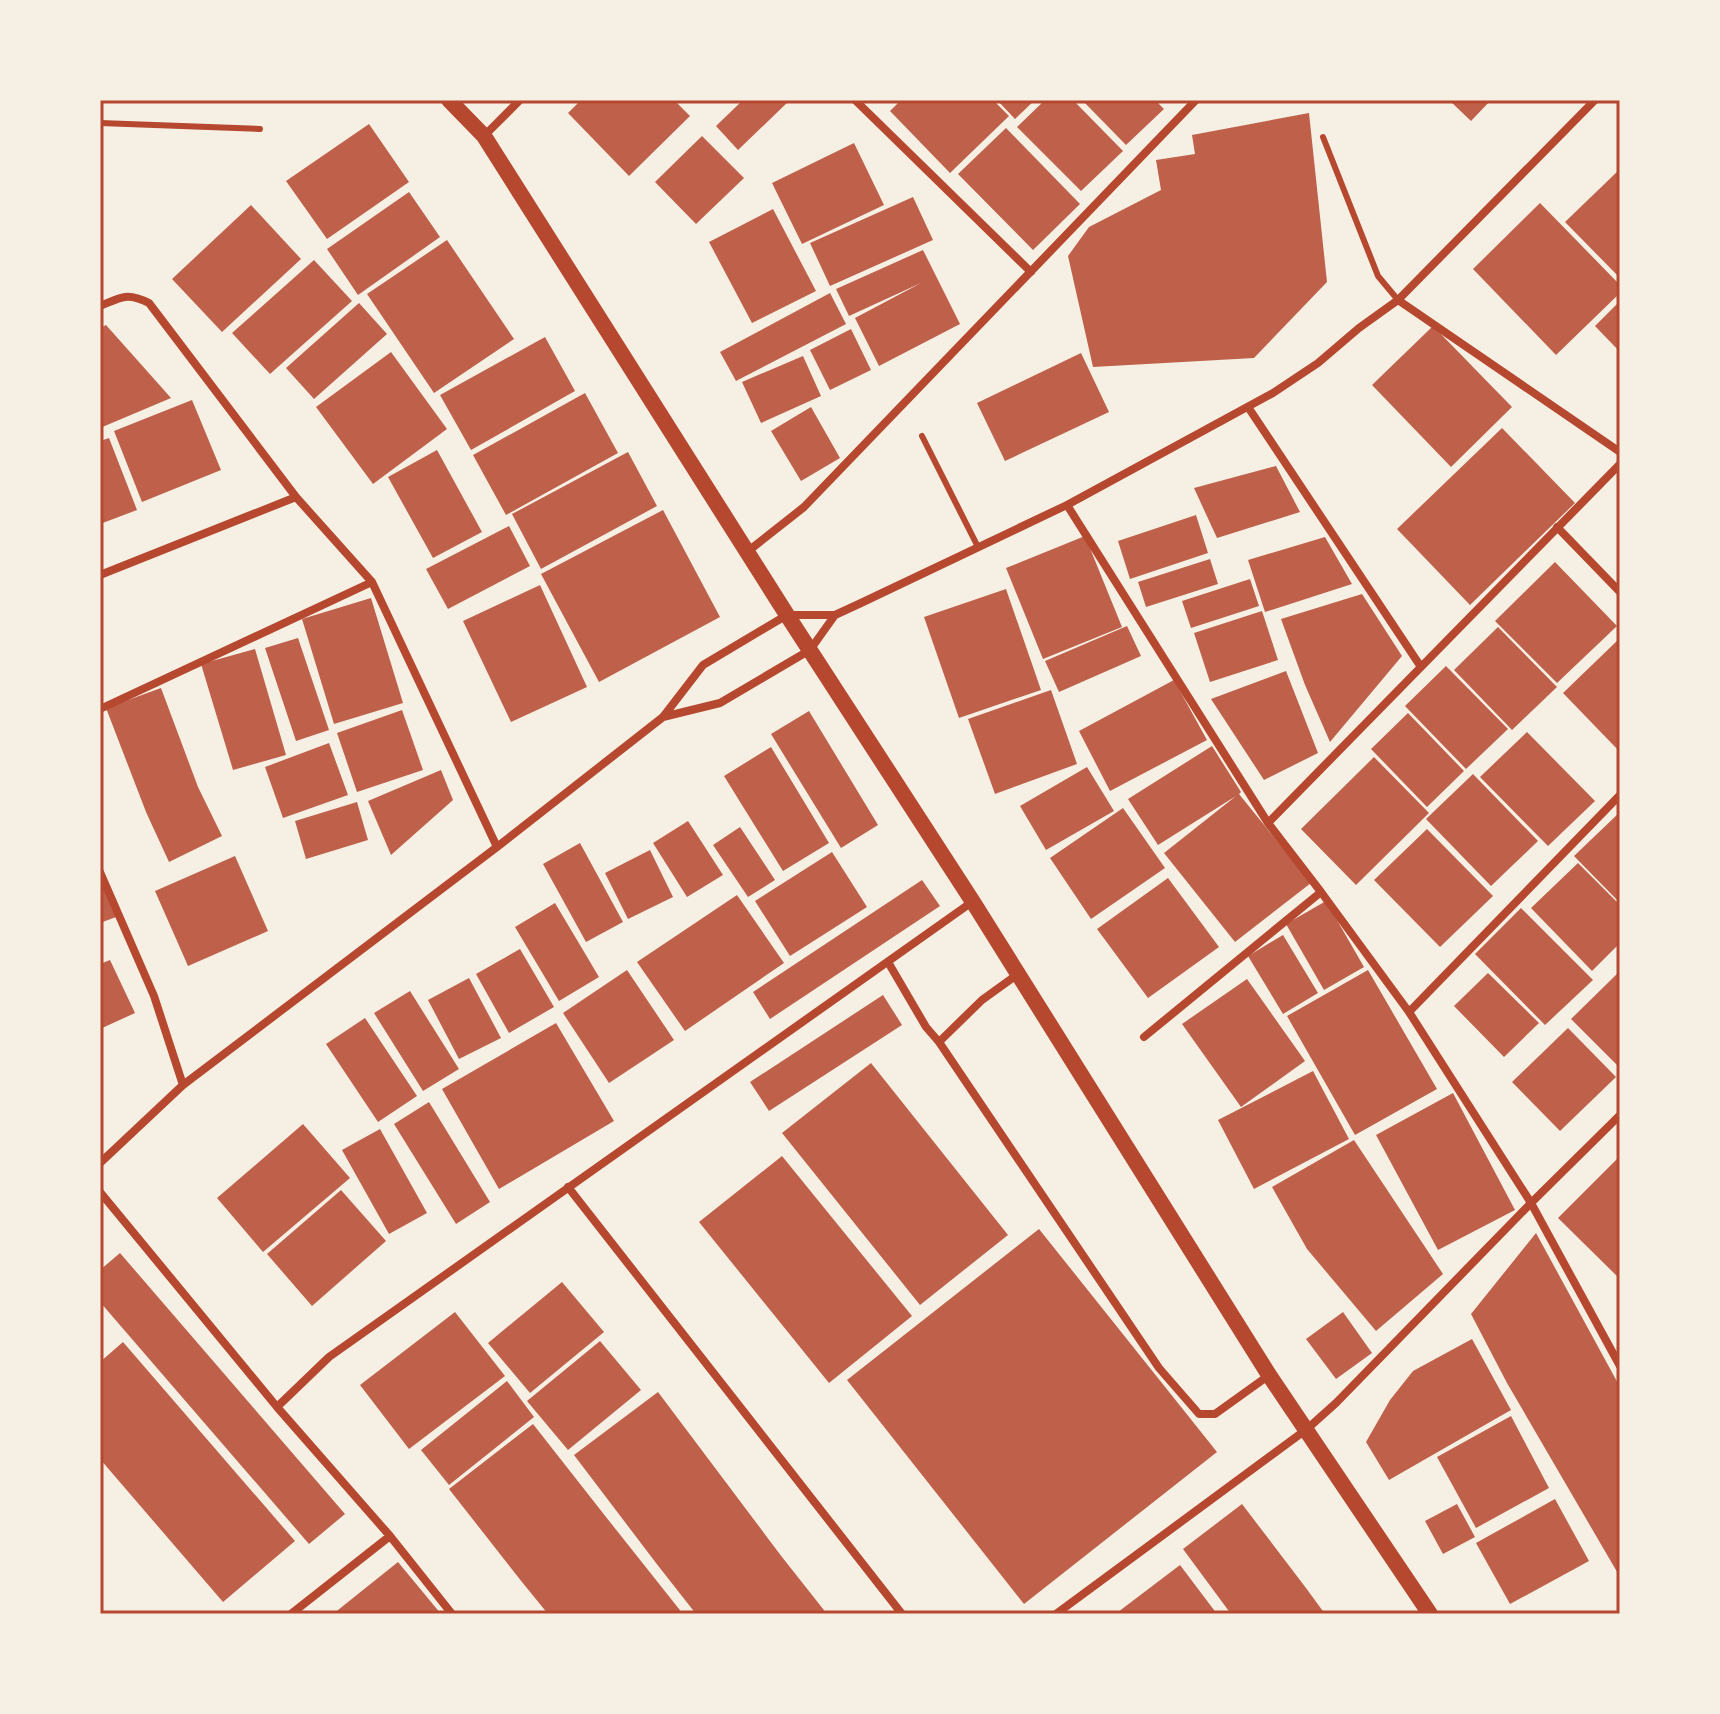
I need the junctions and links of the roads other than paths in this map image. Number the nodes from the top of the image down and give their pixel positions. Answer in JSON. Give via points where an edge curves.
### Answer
{"nodes":[{"id":1,"x":449,"y":100,"type":"edge"},
{"id":2,"x":520,"y":100,"type":"edge"},
{"id":3,"x":1196,"y":100,"type":"edge"},
{"id":4,"x":1595,"y":100,"type":"edge"},
{"id":5,"x":861,"y":102,"type":"edge"},
{"id":6,"x":100,"y":123,"type":"edge"},
{"id":7,"x":260,"y":129,"type":"dead end"},
{"id":8,"x":484,"y":136,"type":"junction"},
{"id":9,"x":1323,"y":137,"type":"dead end"},
{"id":10,"x":1031,"y":272,"type":"junction"},
{"id":11,"x":1398,"y":300,"type":"junction"},
{"id":12,"x":100,"y":306,"type":"edge"},
{"id":13,"x":1248,"y":407,"type":"junction"},
{"id":14,"x":922,"y":436,"type":"dead end"},
{"id":15,"x":1620,"y":452,"type":"edge"},
{"id":16,"x":1620,"y":464,"type":"edge"},
{"id":17,"x":296,"y":497,"type":"junction"},
{"id":18,"x":1067,"y":505,"type":"junction"},
{"id":19,"x":1557,"y":527,"type":"junction"},
{"id":20,"x":978,"y":547,"type":"junction"},
{"id":21,"x":747,"y":552,"type":"junction"},
{"id":22,"x":100,"y":575,"type":"edge"},
{"id":23,"x":372,"y":582,"type":"junction"},
{"id":24,"x":1620,"y":592,"type":"edge"},
{"id":25,"x":787,"y":615,"type":"junction"},
{"id":26,"x":835,"y":615,"type":"junction"},
{"id":27,"x":810,"y":650,"type":"junction"},
{"id":28,"x":1421,"y":667,"type":"junction"},
{"id":29,"x":100,"y":709,"type":"edge"},
{"id":30,"x":663,"y":717,"type":"junction"},
{"id":31,"x":1620,"y":795,"type":"edge"},
{"id":32,"x":1268,"y":823,"type":"junction"},
{"id":33,"x":497,"y":847,"type":"junction"},
{"id":34,"x":100,"y":872,"type":"edge"},
{"id":35,"x":1321,"y":892,"type":"junction"},
{"id":36,"x":973,"y":902,"type":"junction"},
{"id":37,"x":888,"y":962,"type":"junction"},
{"id":38,"x":1018,"y":974,"type":"junction"},
{"id":39,"x":1409,"y":1012,"type":"junction"},
{"id":40,"x":1144,"y":1037,"type":"dead end"},
{"id":41,"x":939,"y":1042,"type":"junction"},
{"id":42,"x":183,"y":1085,"type":"junction"},
{"id":43,"x":1620,"y":1115,"type":"edge"},
{"id":44,"x":100,"y":1163,"type":"edge"},
{"id":45,"x":568,"y":1187,"type":"junction"},
{"id":46,"x":100,"y":1192,"type":"edge"},
{"id":47,"x":1531,"y":1203,"type":"junction"},
{"id":48,"x":1620,"y":1366,"type":"edge"},
{"id":49,"x":1269,"y":1375,"type":"junction"},
{"id":50,"x":277,"y":1407,"type":"junction"},
{"id":51,"x":1307,"y":1429,"type":"junction"},
{"id":52,"x":390,"y":1536,"type":"junction"},
{"id":53,"x":291,"y":1614,"type":"edge"},
{"id":54,"x":452,"y":1614,"type":"edge"},
{"id":55,"x":902,"y":1614,"type":"edge"},
{"id":56,"x":1056,"y":1614,"type":"edge"},
{"id":57,"x":1430,"y":1614,"type":"edge"}],
"edges":[{"from":1,"to":8,"type":"main road"},
{"from":2,"to":8,"type":"street"},
{"from":3,"to":10,"type":"street"},
{"from":4,"to":11,"type":"street"},
{"from":5,"to":10,"type":"street"},
{"from":6,"to":7,"type":"lane"},
{"from":8,"to":21,"type":"main road"},
{"from":9,"to":11,"type":"lane","via":[[1378,276]]},
{"from":10,"to":21,"type":"street","via":[[804,507]]},
{"from":11,"to":13,"type":"street","via":[[1318,363]]},
{"from":11,"to":15,"type":"street"},
{"from":12,"to":17,"type":"street","via":[[133,295],[149,303]]},
{"from":13,"to":18,"type":"street"},
{"from":13,"to":28,"type":"street"},
{"from":14,"to":20,"type":"lane"},
{"from":16,"to":19,"type":"street"},
{"from":17,"to":22,"type":"street"},
{"from":17,"to":23,"type":"street"},
{"from":18,"to":20,"type":"street"},
{"from":18,"to":32,"type":"street"},
{"from":19,"to":24,"type":"street"},
{"from":19,"to":28,"type":"street"},
{"from":20,"to":26,"type":"street"},
{"from":21,"to":25,"type":"main road"},
{"from":23,"to":29,"type":"street"},
{"from":23,"to":33,"type":"street"},
{"from":25,"to":26,"type":"street"},
{"from":25,"to":27,"type":"main road"},
{"from":25,"to":30,"type":"street","via":[[703,665]]},
{"from":26,"to":27,"type":"street"},
{"from":27,"to":30,"type":"street","via":[[720,703]]},
{"from":27,"to":36,"type":"main road"},
{"from":28,"to":32,"type":"street"},
{"from":30,"to":33,"type":"street"},
{"from":31,"to":39,"type":"street"},
{"from":32,"to":35,"type":"street"},
{"from":33,"to":42,"type":"street"},
{"from":34,"to":42,"type":"street","via":[[154,996]]},
{"from":35,"to":39,"type":"street"},
{"from":35,"to":40,"type":"street"},
{"from":36,"to":37,"type":"street"},
{"from":36,"to":38,"type":"main road"},
{"from":37,"to":41,"type":"street"},
{"from":37,"to":45,"type":"street"},
{"from":38,"to":41,"type":"street"},
{"from":38,"to":49,"type":"main road"},
{"from":39,"to":47,"type":"street"},
{"from":41,"to":49,"type":"street","via":[[1159,1368],[1199,1414],[1215,1414]]},
{"from":42,"to":44,"type":"street"},
{"from":43,"to":47,"type":"street"},
{"from":45,"to":50,"type":"street","via":[[329,1357]]},
{"from":45,"to":55,"type":"street"},
{"from":46,"to":50,"type":"street"},
{"from":47,"to":48,"type":"street"},
{"from":47,"to":51,"type":"street"},
{"from":49,"to":51,"type":"main road"},
{"from":50,"to":52,"type":"street"},
{"from":51,"to":56,"type":"street"},
{"from":51,"to":57,"type":"main road"},
{"from":52,"to":53,"type":"street"},
{"from":52,"to":54,"type":"street"}]}
